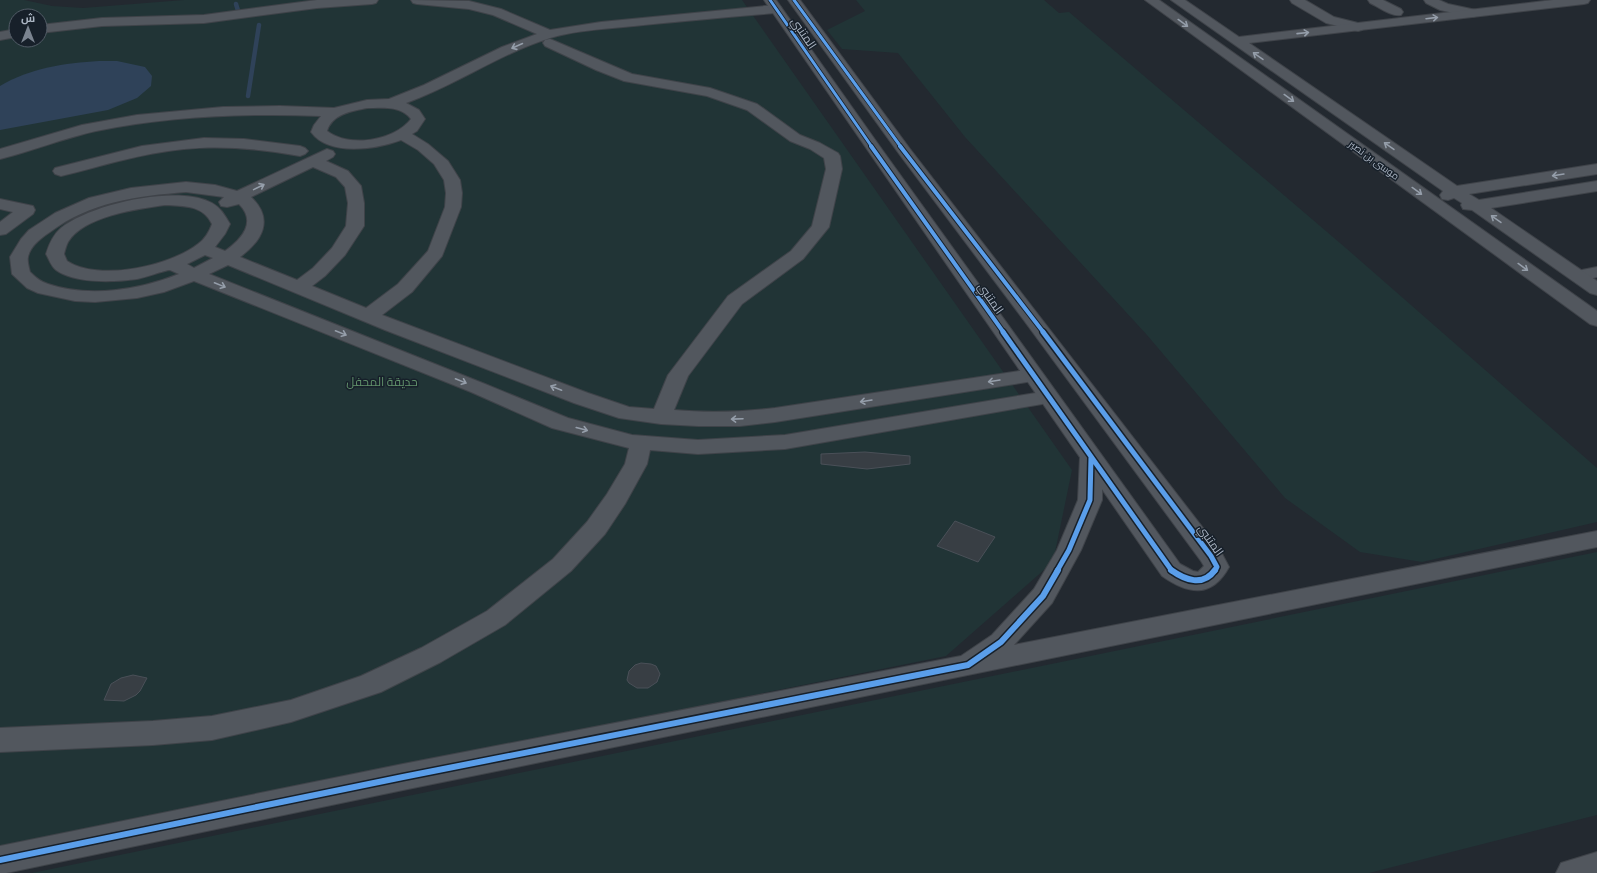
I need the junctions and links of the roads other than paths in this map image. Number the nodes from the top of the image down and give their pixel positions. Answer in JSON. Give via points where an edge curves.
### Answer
{"nodes":[{"id":1,"x":372,"y":0,"type":"edge"},
{"id":2,"x":417,"y":0,"type":"edge"},
{"id":3,"x":794,"y":0,"type":"edge"},
{"id":4,"x":1151,"y":0,"type":"edge"},
{"id":5,"x":1177,"y":0,"type":"edge"},
{"id":6,"x":1296,"y":0,"type":"edge"},
{"id":7,"x":1318,"y":0,"type":"edge"},
{"id":8,"x":1374,"y":0,"type":"edge"},
{"id":9,"x":1430,"y":0,"type":"edge"},
{"id":10,"x":1506,"y":0,"type":"edge"},
{"id":11,"x":1579,"y":0,"type":"edge"},
{"id":12,"x":1584,"y":0,"type":"edge"},
{"id":13,"x":1458,"y":6,"type":"edge"},
{"id":14,"x":776,"y":8,"type":"edge"},
{"id":15,"x":1397,"y":12,"type":"junction"},
{"id":16,"x":1330,"y":20,"type":"junction"},
{"id":17,"x":1353,"y":22,"type":"junction"},
{"id":18,"x":48,"y":28,"type":"edge"},
{"id":19,"x":1224,"y":32,"type":"junction"},
{"id":20,"x":549,"y":39,"type":"junction"},
{"id":21,"x":1236,"y":41,"type":"junction"},
{"id":22,"x":389,"y":104,"type":"junction"},
{"id":23,"x":337,"y":112,"type":"junction"},
{"id":24,"x":416,"y":113,"type":"junction"},
{"id":25,"x":402,"y":134,"type":"junction"},
{"id":26,"x":324,"y":137,"type":"junction"},
{"id":27,"x":348,"y":144,"type":"junction"},
{"id":28,"x":0,"y":154,"type":"edge"},
{"id":29,"x":307,"y":156,"type":"junction"},
{"id":30,"x":1597,"y":169,"type":"edge"},
{"id":31,"x":61,"y":171,"type":"dead end"},
{"id":32,"x":1597,"y":186,"type":"edge"},
{"id":33,"x":220,"y":191,"type":"junction"},
{"id":34,"x":1454,"y":191,"type":"junction"},
{"id":35,"x":239,"y":197,"type":"junction"},
{"id":36,"x":0,"y":204,"type":"edge"},
{"id":37,"x":90,"y":204,"type":"junction"},
{"id":38,"x":1436,"y":204,"type":"junction"},
{"id":39,"x":203,"y":206,"type":"junction"},
{"id":40,"x":1476,"y":206,"type":"junction"},
{"id":41,"x":106,"y":212,"type":"junction"},
{"id":42,"x":45,"y":227,"type":"junction"},
{"id":43,"x":3,"y":228,"type":"edge"},
{"id":44,"x":204,"y":248,"type":"junction"},
{"id":45,"x":228,"y":258,"type":"junction"},
{"id":46,"x":171,"y":264,"type":"junction"},
{"id":47,"x":71,"y":270,"type":"junction"},
{"id":48,"x":1597,"y":272,"type":"edge"},
{"id":49,"x":195,"y":275,"type":"junction"},
{"id":50,"x":1578,"y":276,"type":"junction"},
{"id":51,"x":299,"y":287,"type":"junction"},
{"id":52,"x":38,"y":288,"type":"junction"},
{"id":53,"x":1597,"y":289,"type":"edge"},
{"id":54,"x":368,"y":316,"type":"junction"},
{"id":55,"x":1597,"y":320,"type":"edge"},
{"id":56,"x":1033,"y":375,"type":"junction"},
{"id":57,"x":1048,"y":397,"type":"junction"},
{"id":58,"x":661,"y":417,"type":"junction"},
{"id":59,"x":641,"y":443,"type":"junction"},
{"id":60,"x":1091,"y":457,"type":"junction"},
{"id":61,"x":1597,"y":540,"type":"edge"},
{"id":62,"x":968,"y":665,"type":"junction"},
{"id":63,"x":0,"y":740,"type":"edge"},
{"id":64,"x":0,"y":860,"type":"edge"},
{"id":65,"x":1597,"y":866,"type":"edge"},
{"id":66,"x":1572,"y":873,"type":"edge"}],
"edges":[{"from":1,"to":18,"type":"street","via":[[317,4],[204,19],[102,22]]},
{"from":2,"to":20,"type":"street","via":[[469,5],[497,12]]},
{"from":3,"to":60,"type":"street","name":"المتنبي","via":[[905,152],[1211,556],[1217,567],[1212,575],[1201,582],[1184,579],[1171,570]]},
{"from":4,"to":38,"type":"street","name":"موسى بن نصير","one_way":true},
{"from":5,"to":19,"type":"street","name":"موسى بن نصير"},
{"from":6,"to":16,"type":"street"},
{"from":7,"to":17,"type":"street"},
{"from":8,"to":15,"type":"street"},
{"from":9,"to":13,"type":"street"},
{"from":10,"to":13,"type":"street"},
{"from":11,"to":12,"type":"street"},
{"from":11,"to":13,"type":"street"},
{"from":13,"to":15,"type":"street"},
{"from":17,"to":13,"type":"street","one_way":true},
{"from":14,"to":20,"type":"street"},
{"from":14,"to":56,"type":"street","name":"المتنبي"},
{"from":15,"to":17,"type":"street"},
{"from":16,"to":17,"type":"street"},
{"from":16,"to":19,"type":"street"},
{"from":21,"to":17,"type":"street","one_way":true},
{"from":19,"to":21,"type":"street","name":"موسى بن نصير"},
{"from":20,"to":22,"type":"street","one_way":true,"via":[[529,40],[408,98]]},
{"from":20,"to":24,"type":"street","via":[[532,50],[422,103]]},
{"from":20,"to":58,"type":"street","via":[[601,67],[629,78],[710,92],[752,107],[795,138],[832,156],[834,169],[826,193],[820,227],[798,254],[735,300],[678,375]]},
{"from":34,"to":21,"type":"street","name":"موسى بن نصير","one_way":true},
{"from":22,"to":23,"type":"street","via":[[367,104]]},
{"from":22,"to":24,"type":"street","via":[[408,108]]},
{"from":23,"to":26,"type":"street","via":[[320,125],[319,132]]},
{"from":23,"to":28,"type":"street","via":[[236,110],[164,115],[107,124]]},
{"from":24,"to":25,"type":"street","via":[[416,125]]},
{"from":25,"to":27,"type":"street","via":[[380,142]]},
{"from":25,"to":54,"type":"street","via":[[440,161],[452,180],[453,207],[436,252],[405,288]]},
{"from":26,"to":27,"type":"street"},
{"from":26,"to":29,"type":"street"},
{"from":27,"to":29,"type":"street"},
{"from":29,"to":31,"type":"street","via":[[265,145],[224,143],[176,146],[115,156]]},
{"from":29,"to":33,"type":"street"},
{"from":35,"to":29,"type":"street","one_way":true},
{"from":29,"to":51,"type":"street","via":[[342,174],[353,186],[356,203],[355,226],[339,251],[319,272]]},
{"from":30,"to":34,"type":"street","one_way":true},
{"from":32,"to":40,"type":"street"},
{"from":33,"to":35,"type":"street"},
{"from":33,"to":37,"type":"street","via":[[186,187],[152,189]]},
{"from":33,"to":39,"type":"street"},
{"from":34,"to":38,"type":"street"},
{"from":34,"to":40,"type":"street","name":"موسى بن نصير"},
{"from":35,"to":39,"type":"street"},
{"from":35,"to":45,"type":"street","via":[[253,208],[256,223],[248,240]]},
{"from":36,"to":43,"type":"street","via":[[27,210]]},
{"from":37,"to":41,"type":"street"},
{"from":37,"to":42,"type":"street"},
{"from":38,"to":40,"type":"street"},
{"from":38,"to":55,"type":"street","name":"موسى بن نصير","one_way":true},
{"from":39,"to":41,"type":"street","via":[[188,201],[165,200],[140,203]]},
{"from":39,"to":44,"type":"street","via":[[217,213],[221,224],[216,236]]},
{"from":50,"to":40,"type":"street","name":"موسى بن نصير","one_way":true},
{"from":41,"to":47,"type":"street","via":[[71,229],[59,242],[55,254],[61,265]]},
{"from":42,"to":43,"type":"street"},
{"from":42,"to":52,"type":"street","via":[[31,238],[19,257],[21,274]]},
{"from":44,"to":45,"type":"street"},
{"from":44,"to":46,"type":"street"},
{"from":45,"to":49,"type":"street"},
{"from":45,"to":51,"type":"street"},
{"from":46,"to":47,"type":"street","via":[[127,275],[99,276]]},
{"from":46,"to":49,"type":"street"},
{"from":47,"to":52,"type":"street"},
{"from":48,"to":50,"type":"street"},
{"from":49,"to":52,"type":"street","via":[[154,288],[110,296],[70,295]]},
{"from":49,"to":59,"type":"street","one_way":true,"via":[[560,423]]},
{"from":50,"to":53,"type":"street","name":"موسى بن نصير"},
{"from":51,"to":54,"type":"street"},
{"from":58,"to":54,"type":"street","one_way":true,"via":[[627,413],[582,398]]},
{"from":56,"to":57,"type":"street","name":"المتنبي"},
{"from":56,"to":58,"type":"street","one_way":true,"via":[[740,419]]},
{"from":57,"to":59,"type":"street","via":[[785,442],[698,447]]},
{"from":57,"to":60,"type":"street","name":"المتنبي"},
{"from":59,"to":63,"type":"street","via":[[636,464],[618,498],[596,528],[562,565],[496,618],[431,655],[371,684],[292,711],[212,728]]},
{"from":60,"to":62,"type":"street","via":[[1090,500],[1069,550],[1043,596],[1001,642]]},
{"from":61,"to":62,"type":"street"},
{"from":62,"to":64,"type":"street"},
{"from":65,"to":66,"type":"street"}]}
